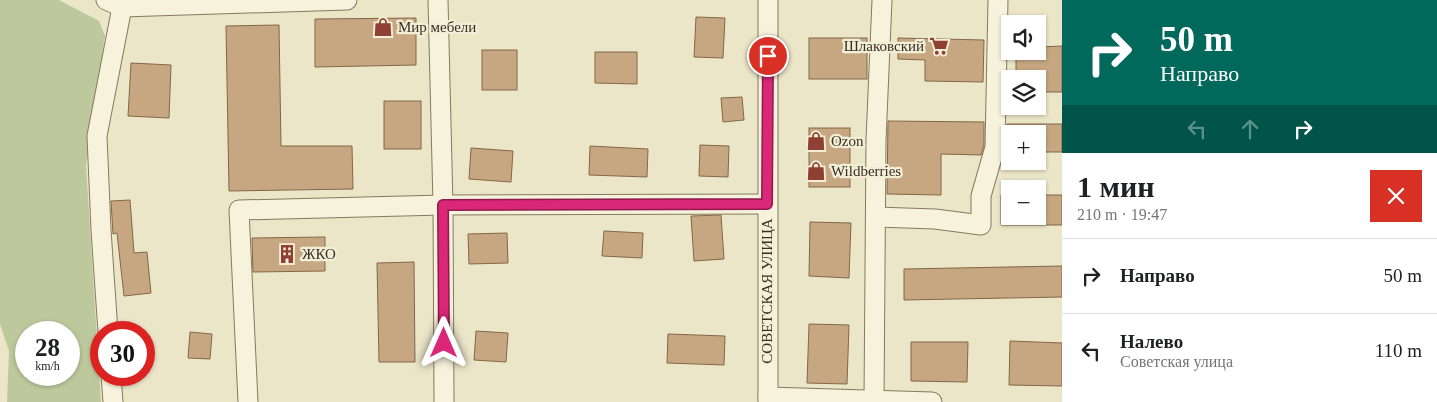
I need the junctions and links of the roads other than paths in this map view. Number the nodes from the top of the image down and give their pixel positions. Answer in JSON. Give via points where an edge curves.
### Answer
{"nodes":[{"id":1,"x":347,"y":0,"type":"edge"},
{"id":2,"x":438,"y":0,"type":"edge"},
{"id":3,"x":768,"y":0,"type":"edge"},
{"id":4,"x":882,"y":0,"type":"edge"},
{"id":5,"x":998,"y":0,"type":"edge"},
{"id":6,"x":114,"y":4,"type":"edge"},
{"id":7,"x":767,"y":204,"type":"junction"},
{"id":8,"x":443,"y":205,"type":"junction"},
{"id":9,"x":876,"y":217,"type":"junction"},
{"id":10,"x":107,"y":321,"type":"edge"},
{"id":11,"x":112,"y":386,"type":"edge"},
{"id":12,"x":768,"y":399,"type":"edge"},
{"id":13,"x":874,"y":400,"type":"junction"},
{"id":14,"x":113,"y":402,"type":"edge"},
{"id":15,"x":248,"y":402,"type":"edge"},
{"id":16,"x":444,"y":402,"type":"edge"},
{"id":17,"x":932,"y":402,"type":"edge"}],
"edges":[{"from":1,"to":6,"type":"street"},
{"from":2,"to":8,"type":"street"},
{"from":3,"to":7,"type":"street","name":"СОВЕТСКАЯ УЛИЦА"},
{"from":4,"to":9,"type":"street"},
{"from":5,"to":9,"type":"street","via":[[995,147],[981,196],[981,225]]},
{"from":6,"to":10,"type":"street","via":[[97,136]]},
{"from":7,"to":8,"type":"street"},
{"from":7,"to":12,"type":"street","name":"СОВЕТСКАЯ УЛИЦА"},
{"from":8,"to":15,"type":"street","via":[[239,210]]},
{"from":8,"to":16,"type":"street"},
{"from":9,"to":13,"type":"street"},
{"from":11,"to":14,"type":"street"},
{"from":12,"to":13,"type":"street"},
{"from":13,"to":17,"type":"street"}]}
